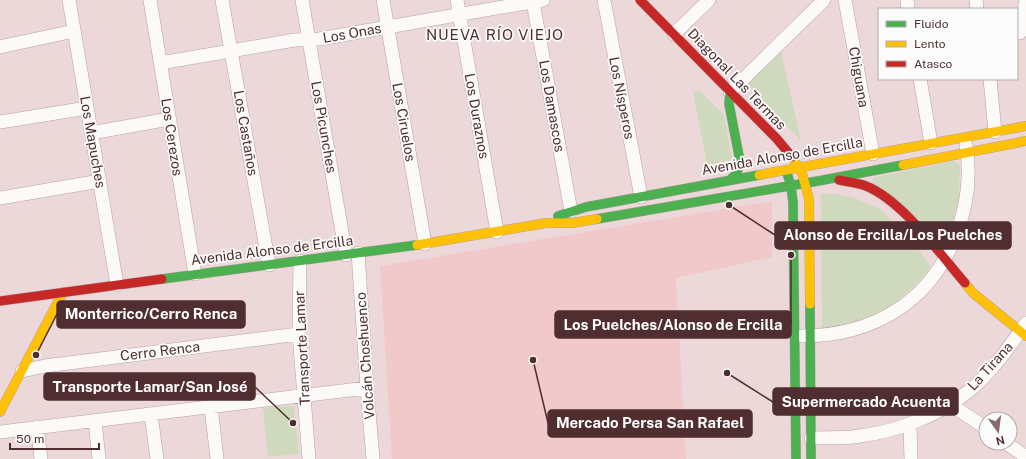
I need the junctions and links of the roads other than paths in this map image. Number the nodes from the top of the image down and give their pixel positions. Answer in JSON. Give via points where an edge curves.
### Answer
{"nodes":[{"id":1,"x":69,"y":0,"type":"edge"},
{"id":2,"x":150,"y":0,"type":"edge"},
{"id":3,"x":222,"y":0,"type":"edge"},
{"id":4,"x":302,"y":0,"type":"edge"},
{"id":5,"x":383,"y":0,"type":"edge"},
{"id":6,"x":457,"y":0,"type":"edge"},
{"id":7,"x":604,"y":0,"type":"edge"},
{"id":8,"x":640,"y":0,"type":"edge"},
{"id":9,"x":709,"y":0,"type":"edge"},
{"id":10,"x":824,"y":0,"type":"edge"},
{"id":11,"x":845,"y":0,"type":"edge"},
{"id":12,"x":1026,"y":0,"type":"edge"},
{"id":13,"x":538,"y":1,"type":"edge"},
{"id":14,"x":460,"y":15,"type":"junction"},
{"id":15,"x":388,"y":27,"type":"junction"},
{"id":16,"x":1022,"y":27,"type":"edge"},
{"id":17,"x":74,"y":31,"type":"junction"},
{"id":18,"x":674,"y":34,"type":"junction"},
{"id":19,"x":309,"y":40,"type":"junction"},
{"id":20,"x":0,"y":47,"type":"edge"},
{"id":21,"x":231,"y":51,"type":"junction"},
{"id":22,"x":160,"y":63,"type":"junction"},
{"id":23,"x":920,"y":80,"type":"edge"},
{"id":24,"x":990,"y":80,"type":"edge"},
{"id":25,"x":730,"y":92,"type":"junction"},
{"id":26,"x":87,"y":108,"type":"junction"},
{"id":27,"x":169,"y":119,"type":"junction"},
{"id":28,"x":0,"y":122,"type":"edge"},
{"id":29,"x":1026,"y":126,"type":"edge"},
{"id":30,"x":995,"y":132,"type":"junction"},
{"id":31,"x":91,"y":133,"type":"junction"},
{"id":32,"x":774,"y":136,"type":"junction"},
{"id":33,"x":964,"y":137,"type":"junction"},
{"id":34,"x":1026,"y":141,"type":"edge"},
{"id":35,"x":931,"y":143,"type":"junction"},
{"id":36,"x":967,"y":152,"type":"junction"},
{"id":37,"x":873,"y":154,"type":"junction"},
{"id":38,"x":800,"y":167,"type":"junction"},
{"id":39,"x":786,"y":170,"type":"junction"},
{"id":40,"x":829,"y":178,"type":"junction"},
{"id":41,"x":730,"y":180,"type":"junction"},
{"id":42,"x":100,"y":182,"type":"junction"},
{"id":43,"x":806,"y":183,"type":"junction"},
{"id":44,"x":791,"y":186,"type":"junction"},
{"id":45,"x":641,"y":197,"type":"junction"},
{"id":46,"x":0,"y":198,"type":"edge"},
{"id":47,"x":571,"y":211,"type":"junction"},
{"id":48,"x":546,"y":222,"type":"junction"},
{"id":49,"x":497,"y":232,"type":"junction"},
{"id":50,"x":425,"y":244,"type":"junction"},
{"id":51,"x":352,"y":254,"type":"junction"},
{"id":52,"x":944,"y":259,"type":"junction"},
{"id":53,"x":300,"y":261,"type":"junction"},
{"id":54,"x":269,"y":265,"type":"junction"},
{"id":55,"x":195,"y":274,"type":"junction"},
{"id":56,"x":117,"y":285,"type":"junction"},
{"id":57,"x":63,"y":292,"type":"junction"},
{"id":58,"x":0,"y":301,"type":"edge"},
{"id":59,"x":1024,"y":330,"type":"edge"},
{"id":60,"x":299,"y":334,"type":"junction"},
{"id":61,"x":794,"y":336,"type":"junction"},
{"id":62,"x":810,"y":336,"type":"junction"},
{"id":63,"x":22,"y":371,"type":"junction"},
{"id":64,"x":367,"y":388,"type":"junction"},
{"id":65,"x":304,"y":396,"type":"junction"},
{"id":66,"x":951,"y":405,"type":"junction"},
{"id":67,"x":211,"y":407,"type":"junction"},
{"id":68,"x":0,"y":412,"type":"edge"},
{"id":69,"x":151,"y":414,"type":"junction"},
{"id":70,"x":95,"y":420,"type":"junction"},
{"id":71,"x":978,"y":423,"type":"edge"},
{"id":72,"x":910,"y":425,"type":"junction"},
{"id":73,"x":37,"y":427,"type":"junction"},
{"id":74,"x":0,"y":432,"type":"edge"},
{"id":75,"x":811,"y":438,"type":"junction"},
{"id":76,"x":41,"y":459,"type":"edge"},
{"id":77,"x":99,"y":459,"type":"edge"},
{"id":78,"x":157,"y":459,"type":"edge"},
{"id":79,"x":217,"y":459,"type":"edge"},
{"id":80,"x":309,"y":459,"type":"edge"},
{"id":81,"x":373,"y":459,"type":"edge"},
{"id":82,"x":796,"y":459,"type":"edge"},
{"id":83,"x":811,"y":459,"type":"edge"},
{"id":84,"x":911,"y":459,"type":"edge"}],
"edges":[{"from":1,"to":17,"type":"street","name":"Los Mapuches"},
{"from":2,"to":22,"type":"street","name":"Los Cerezos"},
{"from":3,"to":21,"type":"street","name":"Los Castaños"},
{"from":4,"to":19,"type":"street","name":"Los Picunches"},
{"from":5,"to":15,"type":"street","name":"Los Ciruelos"},
{"from":6,"to":14,"type":"street","name":"Los Duraznos"},
{"from":7,"to":45,"type":"street","name":"Los Nísperos"},
{"from":8,"to":18,"type":"main road","name":"Diagonal Las Termas"},
{"from":9,"to":18,"type":"street"},
{"from":10,"to":25,"type":"street"},
{"from":11,"to":37,"type":"street","name":"Chiguana"},
{"from":12,"to":16,"type":"street"},
{"from":13,"to":14,"type":"street","name":"Los Onas"},
{"from":13,"to":47,"type":"street","name":"Los Damascos"},
{"from":14,"to":15,"type":"street","name":"Los Onas"},
{"from":14,"to":49,"type":"street","name":"Los Duraznos"},
{"from":15,"to":19,"type":"street","name":"Los Onas"},
{"from":15,"to":50,"type":"street","name":"Los Ciruelos"},
{"from":17,"to":20,"type":"street"},
{"from":17,"to":26,"type":"street","name":"Los Mapuches"},
{"from":18,"to":25,"type":"main road","name":"Diagonal Las Termas"},
{"from":19,"to":21,"type":"street","name":"Los Onas"},
{"from":19,"to":51,"type":"street","name":"Los Picunches"},
{"from":21,"to":22,"type":"street","name":"Los Onas"},
{"from":21,"to":54,"type":"street","name":"Los Castaños"},
{"from":22,"to":27,"type":"street","name":"Los Cerezos"},
{"from":23,"to":35,"type":"street"},
{"from":24,"to":30,"type":"street"},
{"from":25,"to":32,"type":"main road","name":"Diagonal Las Termas"},
{"from":25,"to":41,"type":"main road","via":[[729,104],[740,161],[737,173]]},
{"from":26,"to":28,"type":"street"},
{"from":26,"to":31,"type":"street","name":"Los Mapuches"},
{"from":27,"to":31,"type":"street"},
{"from":27,"to":55,"type":"street","name":"Los Cerezos"},
{"from":29,"to":30,"type":"main road","name":"Avenida Alonso de Ercilla"},
{"from":30,"to":33,"type":"main road","name":"Avenida Alonso de Ercilla"},
{"from":31,"to":42,"type":"street","name":"Los Mapuches"},
{"from":32,"to":38,"type":"main road","name":"Diagonal Las Termas"},
{"from":32,"to":39,"type":"main road"},
{"from":33,"to":35,"type":"main road","name":"Avenida Alonso de Ercilla"},
{"from":33,"to":36,"type":"street"},
{"from":34,"to":36,"type":"main road","name":"Avenida Alonso de Ercilla"},
{"from":35,"to":37,"type":"main road","name":"Avenida Alonso de Ercilla"},
{"from":36,"to":40,"type":"main road","name":"Avenida Alonso de Ercilla"},
{"from":36,"to":52,"type":"street","via":[[968,178],[964,207],[955,237]]},
{"from":37,"to":38,"type":"main road","name":"Avenida Alonso de Ercilla"},
{"from":38,"to":39,"type":"main road","name":"Avenida Alonso de Ercilla"},
{"from":38,"to":43,"type":"main road","name":"Diagonal Las Termas"},
{"from":39,"to":41,"type":"main road","name":"Avenida Alonso de Ercilla"},
{"from":39,"to":44,"type":"main road"},
{"from":40,"to":43,"type":"main road","name":"Avenida Alonso de Ercilla"},
{"from":40,"to":52,"type":"main road","via":[[866,186],[886,198],[906,214]]},
{"from":41,"to":45,"type":"main road","name":"Avenida Alonso de Ercilla"},
{"from":42,"to":46,"type":"street"},
{"from":42,"to":56,"type":"street","name":"Los Mapuches"},
{"from":43,"to":44,"type":"main road","name":"Avenida Alonso de Ercilla"},
{"from":43,"to":62,"type":"main road","name":"Diagonal Las Termas","via":[[809,199]]},
{"from":44,"to":48,"type":"main road","name":"Avenida Alonso de Ercilla","via":[[572,223]]},
{"from":44,"to":61,"type":"main road"},
{"from":45,"to":47,"type":"main road","name":"Avenida Alonso de Ercilla"},
{"from":47,"to":48,"type":"main road","name":"Avenida Alonso de Ercilla"},
{"from":48,"to":49,"type":"main road","name":"Avenida Alonso de Ercilla"},
{"from":49,"to":50,"type":"main road","name":"Avenida Alonso de Ercilla"},
{"from":50,"to":51,"type":"main road","name":"Avenida Alonso de Ercilla"},
{"from":51,"to":53,"type":"main road","name":"Avenida Alonso de Ercilla"},
{"from":51,"to":64,"type":"street","name":"Volcán Choshuenco"},
{"from":52,"to":59,"type":"main road","via":[[973,293]]},
{"from":52,"to":62,"type":"street","via":[[921,290],[883,318],[853,329]]},
{"from":53,"to":54,"type":"main road","name":"Avenida Alonso de Ercilla"},
{"from":53,"to":60,"type":"street","name":"Transporte Lamar"},
{"from":54,"to":55,"type":"main road","name":"Avenida Alonso de Ercilla"},
{"from":55,"to":56,"type":"main road","name":"Avenida Alonso de Ercilla"},
{"from":56,"to":57,"type":"main road","name":"Avenida Alonso de Ercilla"},
{"from":57,"to":58,"type":"main road","name":"Avenida Alonso de Ercilla"},
{"from":57,"to":63,"type":"main road"},
{"from":59,"to":66,"type":"street","name":"La Tirana","via":[[991,369]]},
{"from":60,"to":63,"type":"street","name":"Cerro Renca"},
{"from":60,"to":65,"type":"street","name":"Transporte Lamar"},
{"from":61,"to":62,"type":"street"},
{"from":61,"to":82,"type":"main road"},
{"from":62,"to":75,"type":"main road","name":"Diagonal Las Termas"},
{"from":63,"to":68,"type":"main road"},
{"from":64,"to":65,"type":"street"},
{"from":64,"to":81,"type":"street","name":"Volcán Choshuenco"},
{"from":65,"to":67,"type":"street"},
{"from":65,"to":80,"type":"street","name":"Transporte Lamar"},
{"from":66,"to":71,"type":"street"},
{"from":66,"to":72,"type":"street","name":"La Tirana"},
{"from":67,"to":69,"type":"street"},
{"from":67,"to":79,"type":"street"},
{"from":69,"to":70,"type":"street"},
{"from":69,"to":78,"type":"street"},
{"from":70,"to":73,"type":"street"},
{"from":70,"to":77,"type":"street"},
{"from":72,"to":75,"type":"street","name":"La Tirana","via":[[860,436]]},
{"from":72,"to":84,"type":"street"},
{"from":73,"to":74,"type":"street"},
{"from":73,"to":76,"type":"street"},
{"from":75,"to":83,"type":"main road","name":"Diagonal Las Termas"}]}
